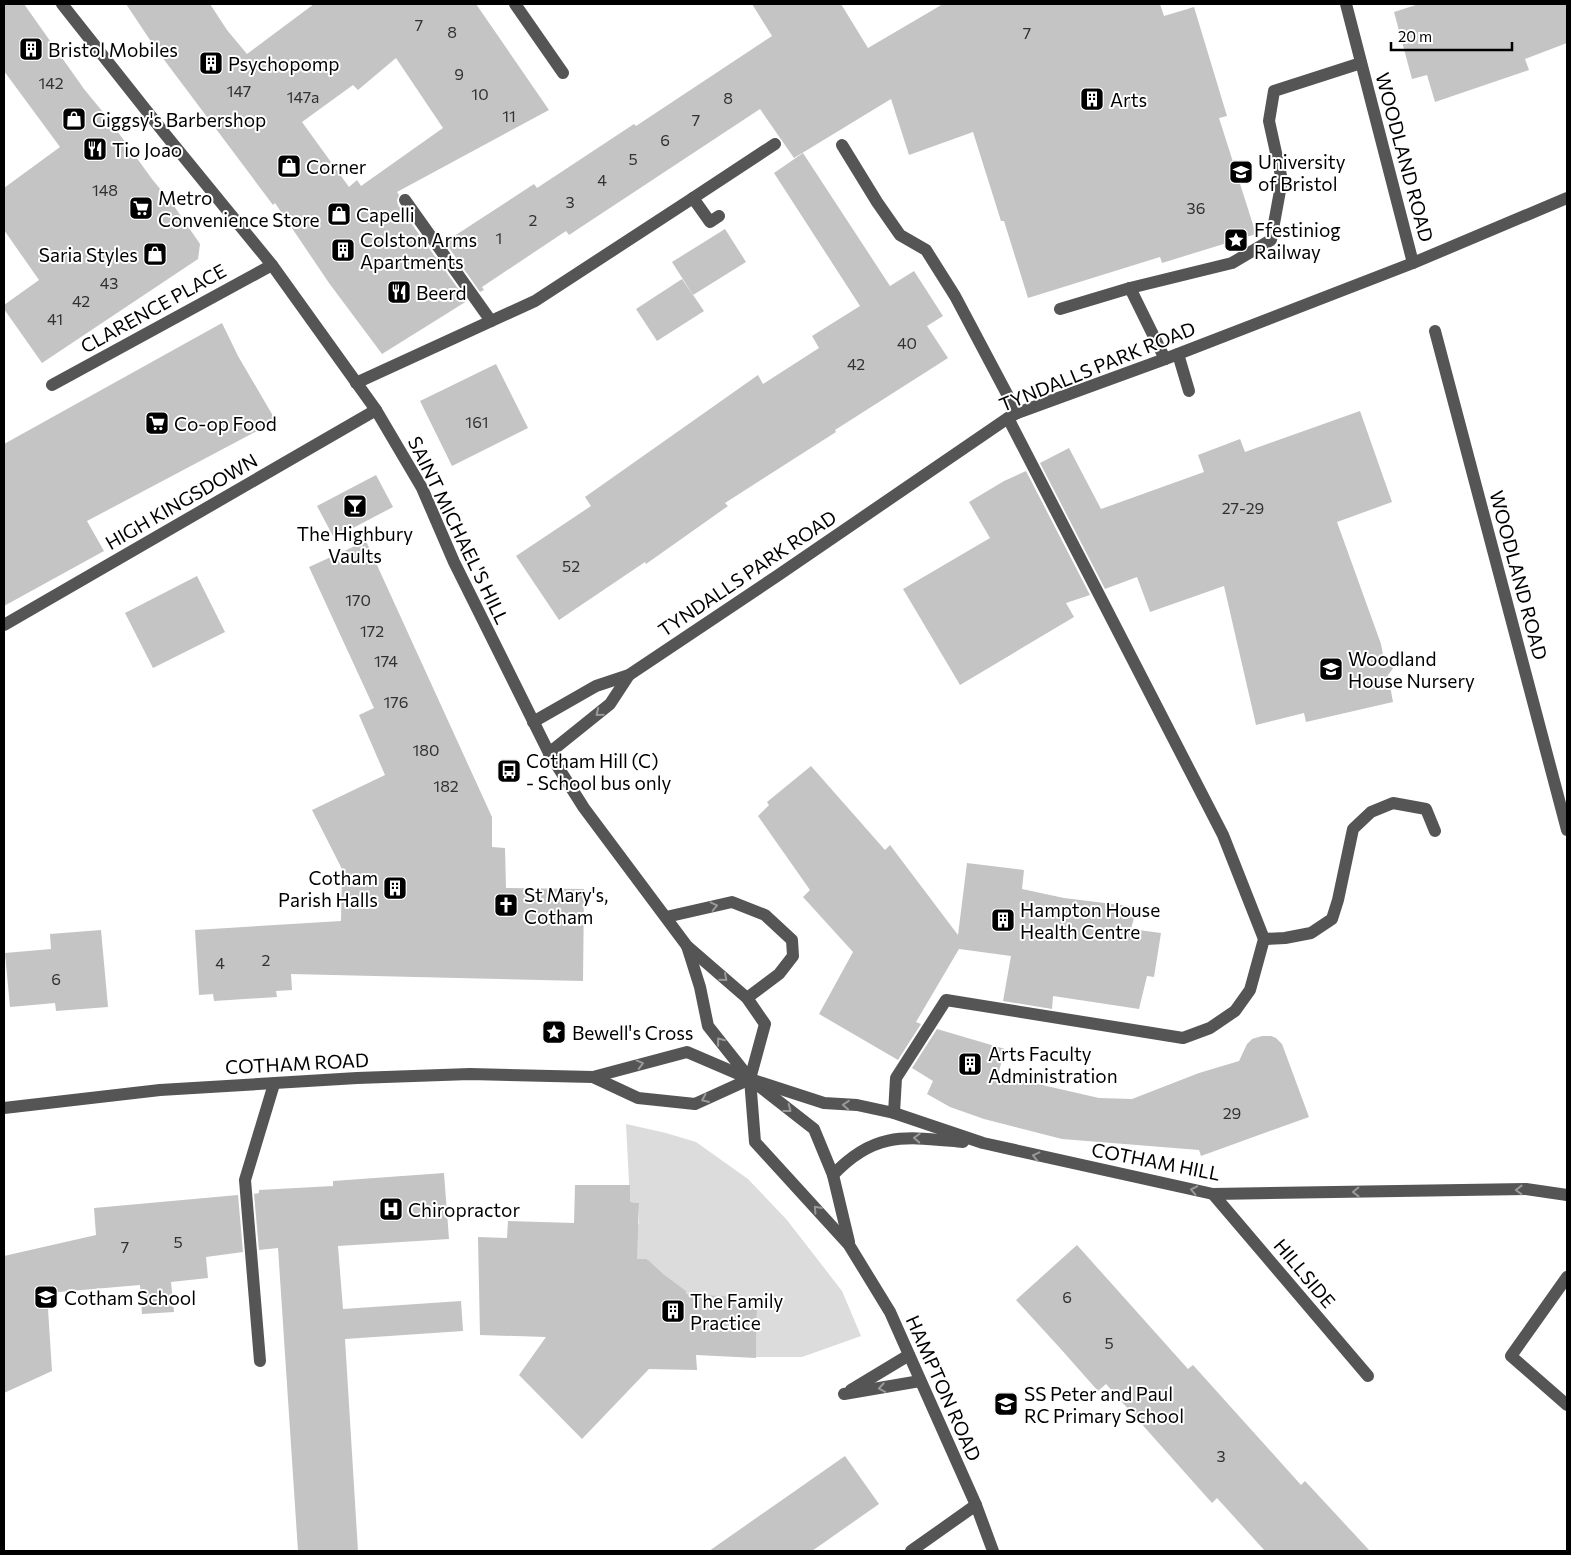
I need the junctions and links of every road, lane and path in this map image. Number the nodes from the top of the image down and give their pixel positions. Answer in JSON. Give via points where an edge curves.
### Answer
{"nodes":[{"id":1,"x":515,"y":4,"type":"edge"},
{"id":2,"x":1346,"y":4,"type":"edge"},
{"id":3,"x":65,"y":5,"type":"edge"},
{"id":4,"x":1361,"y":63,"type":"junction"},
{"id":5,"x":563,"y":73,"type":"dead end"},
{"id":6,"x":775,"y":144,"type":"dead end"},
{"id":7,"x":842,"y":146,"type":"dead end"},
{"id":8,"x":693,"y":198,"type":"junction"},
{"id":9,"x":1567,"y":198,"type":"edge"},
{"id":10,"x":405,"y":200,"type":"dead end"},
{"id":11,"x":719,"y":216,"type":"dead end"},
{"id":12,"x":1413,"y":262,"type":"junction"},
{"id":13,"x":272,"y":264,"type":"junction"},
{"id":14,"x":1130,"y":288,"type":"junction"},
{"id":15,"x":1060,"y":309,"type":"dead end"},
{"id":16,"x":491,"y":321,"type":"junction"},
{"id":17,"x":1435,"y":331,"type":"dead end"},
{"id":18,"x":1178,"y":354,"type":"junction"},
{"id":19,"x":1165,"y":359,"type":"junction"},
{"id":20,"x":356,"y":383,"type":"junction"},
{"id":21,"x":52,"y":385,"type":"dead end"},
{"id":22,"x":1189,"y":391,"type":"dead end"},
{"id":23,"x":376,"y":410,"type":"junction"},
{"id":24,"x":1012,"y":416,"type":"junction"},
{"id":25,"x":4,"y":624,"type":"edge"},
{"id":26,"x":629,"y":675,"type":"junction"},
{"id":27,"x":533,"y":722,"type":"junction"},
{"id":28,"x":549,"y":753,"type":"junction"},
{"id":29,"x":1567,"y":830,"type":"edge"},
{"id":30,"x":1435,"y":831,"type":"dead end"},
{"id":31,"x":666,"y":916,"type":"junction"},
{"id":32,"x":1264,"y":939,"type":"junction"},
{"id":33,"x":687,"y":946,"type":"junction"},
{"id":34,"x":747,"y":998,"type":"junction"},
{"id":35,"x":593,"y":1077,"type":"junction"},
{"id":36,"x":750,"y":1079,"type":"junction"},
{"id":37,"x":274,"y":1084,"type":"junction"},
{"id":38,"x":4,"y":1108,"type":"edge"},
{"id":39,"x":894,"y":1113,"type":"junction"},
{"id":40,"x":983,"y":1144,"type":"junction"},
{"id":41,"x":833,"y":1175,"type":"junction"},
{"id":42,"x":1213,"y":1194,"type":"junction"},
{"id":43,"x":1567,"y":1195,"type":"edge"},
{"id":44,"x":849,"y":1245,"type":"junction"},
{"id":45,"x":1567,"y":1277,"type":"edge"},
{"id":46,"x":909,"y":1355,"type":"junction"},
{"id":47,"x":260,"y":1361,"type":"dead end"},
{"id":48,"x":1368,"y":1376,"type":"dead end"},
{"id":49,"x":920,"y":1381,"type":"junction"},
{"id":50,"x":1567,"y":1405,"type":"edge"},
{"id":51,"x":976,"y":1505,"type":"junction"},
{"id":52,"x":911,"y":1551,"type":"edge"},
{"id":53,"x":993,"y":1551,"type":"edge"}],
"edges":[{"from":1,"to":5,"type":"street"},
{"from":2,"to":4,"type":"street","name":"WOODLAND ROAD"},
{"from":3,"to":13,"type":"street","name":"SAINT MICHAEL'S HILL"},
{"from":4,"to":12,"type":"street","name":"WOODLAND ROAD"},
{"from":4,"to":14,"type":"street","via":[[1274,91],[1269,121],[1282,180],[1271,240],[1232,263]]},
{"from":6,"to":8,"type":"street"},
{"from":7,"to":24,"type":"street","via":[[900,234],[926,250],[955,296]]},
{"from":8,"to":11,"type":"street","via":[[710,222]]},
{"from":8,"to":16,"type":"street","via":[[535,301]]},
{"from":9,"to":12,"type":"street","name":"TYNDALLS PARK ROAD"},
{"from":10,"to":16,"type":"street"},
{"from":12,"to":18,"type":"street","name":"TYNDALLS PARK ROAD"},
{"from":13,"to":20,"type":"street","name":"SAINT MICHAEL'S HILL"},
{"from":13,"to":21,"type":"street","name":"CLARENCE PLACE"},
{"from":14,"to":15,"type":"street"},
{"from":14,"to":19,"type":"street"},
{"from":16,"to":20,"type":"street"},
{"from":17,"to":29,"type":"street","name":"WOODLAND ROAD"},
{"from":18,"to":19,"type":"street","name":"TYNDALLS PARK ROAD"},
{"from":18,"to":22,"type":"street"},
{"from":19,"to":24,"type":"street","name":"TYNDALLS PARK ROAD"},
{"from":20,"to":23,"type":"street","name":"SAINT MICHAEL'S HILL"},
{"from":23,"to":25,"type":"street","name":"HIGH KINGSDOWN"},
{"from":23,"to":27,"type":"street","name":"SAINT MICHAEL'S HILL","via":[[422,488],[454,562]]},
{"from":24,"to":26,"type":"street","name":"TYNDALLS PARK ROAD"},
{"from":24,"to":32,"type":"street","via":[[1223,835]]},
{"from":26,"to":27,"type":"street","name":"TYNDALLS PARK ROAD","via":[[596,686]]},
{"from":26,"to":28,"type":"street","name":"TYNDALLS PARK ROAD","one_way":true,"via":[[610,704]]},
{"from":27,"to":28,"type":"street","name":"SAINT MICHAEL'S HILL"},
{"from":28,"to":31,"type":"street","name":"SAINT MICHAEL'S HILL","via":[[590,816]]},
{"from":30,"to":32,"type":"street","via":[[1426,809],[1393,803],[1371,812],[1353,828],[1332,919],[1311,933]]},
{"from":31,"to":33,"type":"street","name":"SAINT MICHAEL'S HILL"},
{"from":31,"to":34,"type":"street","one_way":true,"via":[[732,902],[765,915],[792,940],[793,956],[779,974]]},
{"from":32,"to":39,"type":"street","via":[[1250,990],[1235,1011],[1210,1028],[1183,1038],[946,1000],[896,1078]]},
{"from":33,"to":34,"type":"street","name":"SAINT MICHAEL'S HILL","one_way":true},
{"from":36,"to":33,"type":"street","name":"SAINT MICHAEL'S HILL","one_way":true,"via":[[708,1026]]},
{"from":34,"to":36,"type":"street","name":"SAINT MICHAEL'S HILL","via":[[765,1024]]},
{"from":35,"to":36,"type":"street","name":"COTHAM ROAD","one_way":true,"via":[[687,1052]]},
{"from":36,"to":35,"type":"street","name":"COTHAM ROAD","one_way":true,"via":[[694,1104],[638,1098]]},
{"from":35,"to":37,"type":"street","name":"COTHAM ROAD","via":[[470,1074]]},
{"from":39,"to":36,"type":"street","name":"COTHAM HILL","one_way":true,"via":[[857,1105],[824,1103]]},
{"from":36,"to":41,"type":"street","name":"HAMPTON ROAD","one_way":true,"via":[[814,1130]]},
{"from":44,"to":36,"type":"street","name":"HAMPTON ROAD","one_way":true,"via":[[755,1142]]},
{"from":37,"to":38,"type":"street","name":"COTHAM ROAD","via":[[160,1090]]},
{"from":37,"to":47,"type":"street","via":[[245,1180]]},
{"from":39,"to":40,"type":"street","name":"COTHAM HILL"},
{"from":40,"to":41,"type":"street","one_way":true,"via":[[910,1138],[876,1143],[857,1153]]},
{"from":42,"to":40,"type":"street","name":"COTHAM HILL","one_way":true},
{"from":41,"to":44,"type":"street","name":"HAMPTON ROAD"},
{"from":43,"to":42,"type":"street","name":"COTHAM HILL","one_way":true,"via":[[1526,1189]]},
{"from":42,"to":48,"type":"street","name":"HILLSIDE"},
{"from":44,"to":46,"type":"street","name":"HAMPTON ROAD","via":[[890,1312]]},
{"from":45,"to":50,"type":"street","via":[[1510,1356]]},
{"from":46,"to":49,"type":"street","name":"HAMPTON ROAD"},
{"from":49,"to":46,"type":"street","one_way":true,"via":[[844,1394]]},
{"from":49,"to":51,"type":"street","name":"HAMPTON ROAD"},
{"from":51,"to":52,"type":"street"},
{"from":51,"to":53,"type":"street","name":"HAMPTON ROAD"}]}
